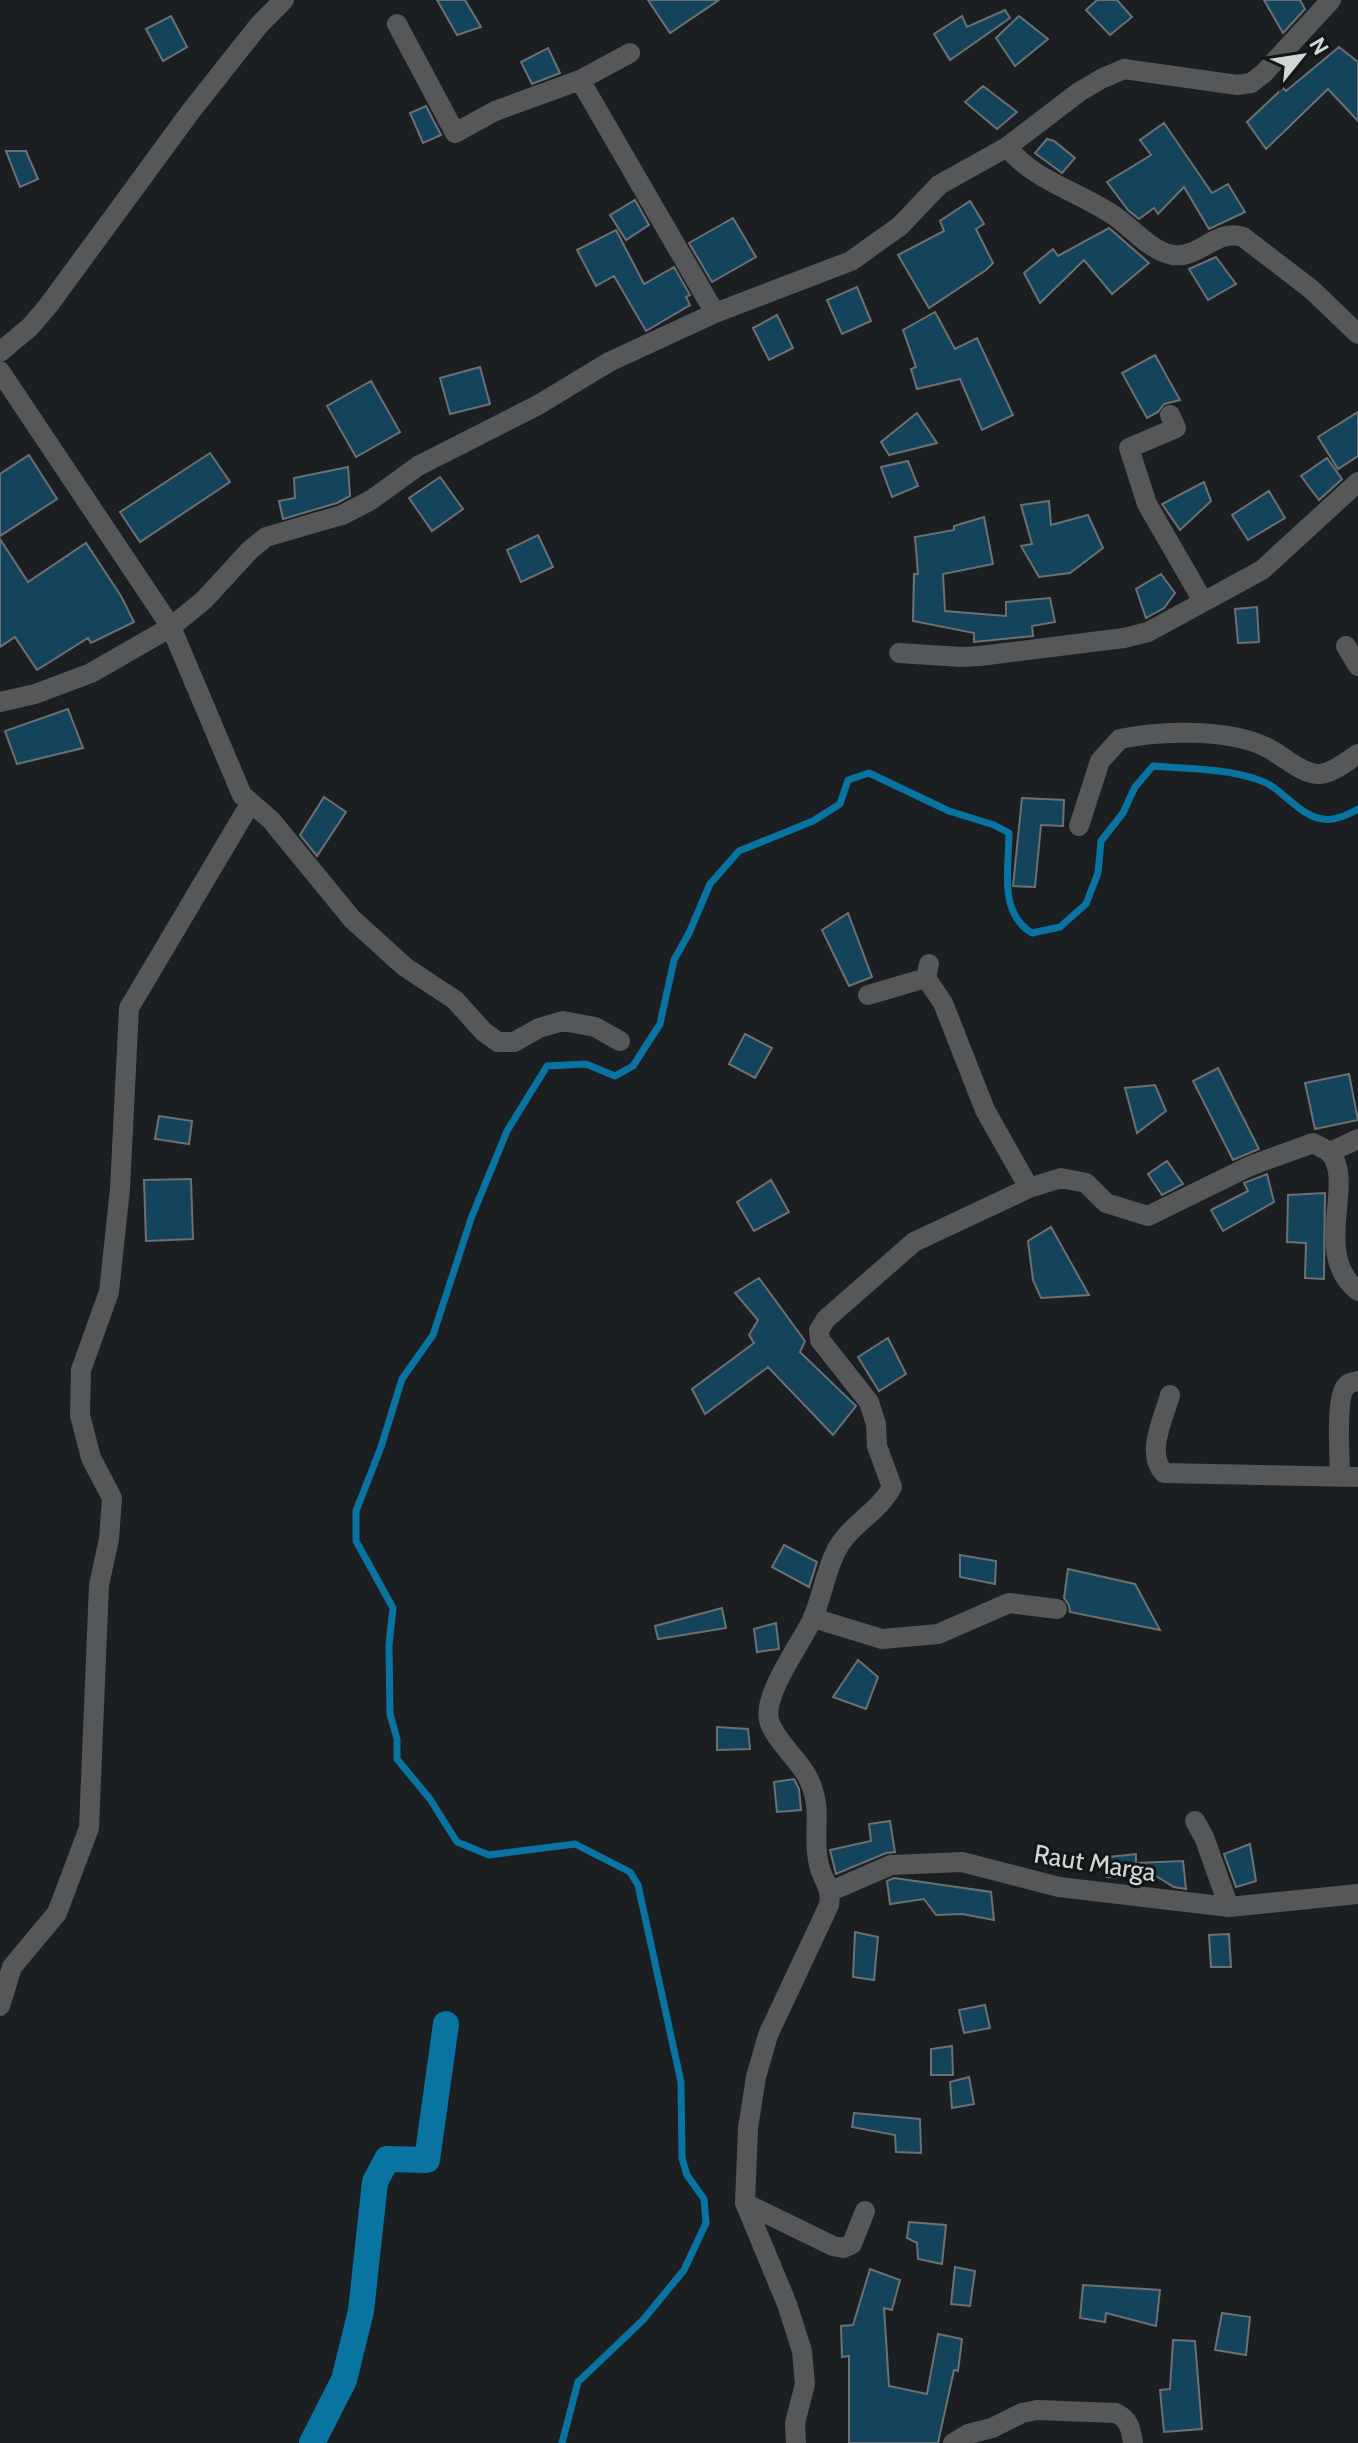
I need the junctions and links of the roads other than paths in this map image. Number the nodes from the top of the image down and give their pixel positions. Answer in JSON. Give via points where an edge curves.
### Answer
{"nodes":[{"id":1,"x":284,"y":0,"type":"edge"},
{"id":2,"x":1331,"y":0,"type":"edge"},
{"id":3,"x":397,"y":24,"type":"dead end"},
{"id":4,"x":630,"y":53,"type":"dead end"},
{"id":5,"x":580,"y":80,"type":"junction"},
{"id":6,"x":1007,"y":147,"type":"junction"},
{"id":7,"x":715,"y":313,"type":"junction"},
{"id":8,"x":1358,"y":334,"type":"edge"},
{"id":9,"x":0,"y":352,"type":"edge"},
{"id":10,"x":0,"y":371,"type":"edge"},
{"id":11,"x":1170,"y":415,"type":"dead end"},
{"id":12,"x":1358,"y":482,"type":"edge"},
{"id":13,"x":1203,"y":601,"type":"junction"},
{"id":14,"x":171,"y":627,"type":"junction"},
{"id":15,"x":1346,"y":646,"type":"dead end"},
{"id":16,"x":899,"y":653,"type":"dead end"},
{"id":17,"x":1358,"y":666,"type":"edge"},
{"id":18,"x":0,"y":702,"type":"edge"},
{"id":19,"x":1358,"y":754,"type":"edge"},
{"id":20,"x":250,"y":804,"type":"junction"},
{"id":21,"x":1079,"y":826,"type":"dead end"},
{"id":22,"x":868,"y":995,"type":"dead end"},
{"id":23,"x":620,"y":1041,"type":"dead end"},
{"id":24,"x":1358,"y":1139,"type":"edge"},
{"id":25,"x":1330,"y":1152,"type":"junction"},
{"id":26,"x":1029,"y":1188,"type":"junction"},
{"id":27,"x":1358,"y":1291,"type":"edge"},
{"id":28,"x":1358,"y":1381,"type":"edge"},
{"id":29,"x":1170,"y":1395,"type":"dead end"},
{"id":30,"x":1349,"y":1477,"type":"edge"},
{"id":31,"x":1057,"y":1609,"type":"dead end"},
{"id":32,"x":813,"y":1618,"type":"junction"},
{"id":33,"x":1195,"y":1821,"type":"dead end"},
{"id":34,"x":831,"y":1891,"type":"junction"},
{"id":35,"x":1358,"y":1894,"type":"edge"},
{"id":36,"x":1229,"y":1907,"type":"junction"},
{"id":37,"x":0,"y":2006,"type":"edge"},
{"id":38,"x":745,"y":2203,"type":"junction"},
{"id":39,"x":865,"y":2211,"type":"dead end"},
{"id":40,"x":796,"y":2443,"type":"edge"},
{"id":41,"x":953,"y":2443,"type":"edge"},
{"id":42,"x":1133,"y":2443,"type":"edge"}],
"edges":[{"from":1,"to":9,"type":"street","via":[[191,111],[48,306]]},
{"from":2,"to":6,"type":"street","via":[[1251,83],[1124,69],[1079,92]]},
{"from":3,"to":5,"type":"street","via":[[455,133],[495,111]]},
{"from":4,"to":5,"type":"street"},
{"from":5,"to":7,"type":"street"},
{"from":6,"to":7,"type":"street","via":[[939,185],[900,226],[859,257]]},
{"from":6,"to":8,"type":"street","via":[[1038,175],[1173,255],[1185,255],[1222,236],[1243,237],[1311,289]]},
{"from":7,"to":14,"type":"street","via":[[609,362],[418,466],[342,515],[266,537]]},
{"from":10,"to":14,"type":"street"},
{"from":11,"to":13,"type":"street","via":[[1176,428],[1129,448],[1147,504]]},
{"from":12,"to":13,"type":"street","via":[[1262,570]]},
{"from":13,"to":16,"type":"street","via":[[1148,632],[1124,638],[962,657]]},
{"from":14,"to":18,"type":"street","via":[[91,673]]},
{"from":14,"to":20,"type":"street","via":[[237,787]]},
{"from":15,"to":17,"type":"street"},
{"from":19,"to":21,"type":"street","via":[[1319,774],[1241,737],[1214,733],[1120,739],[1100,761]]},
{"from":20,"to":23,"type":"street","via":[[271,820],[352,919],[405,967],[455,1000],[498,1042],[514,1042],[563,1021],[595,1027]]},
{"from":20,"to":37,"type":"street","via":[[129,1008],[109,1292],[81,1370],[80,1415],[87,1444],[112,1498],[99,1585],[89,1828],[57,1913],[12,1967]]},
{"from":22,"to":26,"type":"street","via":[[928,971],[985,1110]]},
{"from":24,"to":25,"type":"street"},
{"from":25,"to":26,"type":"street","via":[[1313,1143],[1297,1148],[1148,1216],[1106,1203],[1086,1183],[1061,1178]]},
{"from":25,"to":27,"type":"street","via":[[1337,1167],[1335,1254]]},
{"from":26,"to":32,"type":"street","via":[[914,1242],[819,1330],[820,1340],[869,1402],[892,1487],[837,1549]]},
{"from":28,"to":30,"type":"street","via":[[1344,1388],[1340,1407]]},
{"from":29,"to":30,"type":"street","via":[[1155,1454],[1164,1473]]},
{"from":31,"to":32,"type":"street","via":[[1009,1603],[938,1634],[882,1639]]},
{"from":32,"to":34,"type":"street","via":[[770,1700],[769,1721],[807,1775],[819,1806],[815,1849]]},
{"from":33,"to":36,"type":"street"},
{"from":34,"to":36,"type":"street","name":"Raut Marga","via":[[891,1865],[962,1862],[1059,1887]]},
{"from":34,"to":38,"type":"street","via":[[768,2035],[756,2077]]},
{"from":35,"to":36,"type":"street","name":"Raut Marga"},
{"from":38,"to":39,"type":"street","via":[[843,2248],[852,2244]]},
{"from":38,"to":40,"type":"street","via":[[802,2351],[805,2384],[795,2423]]},
{"from":41,"to":42,"type":"street","via":[[1037,2410],[1116,2413],[1130,2426]]}]}
